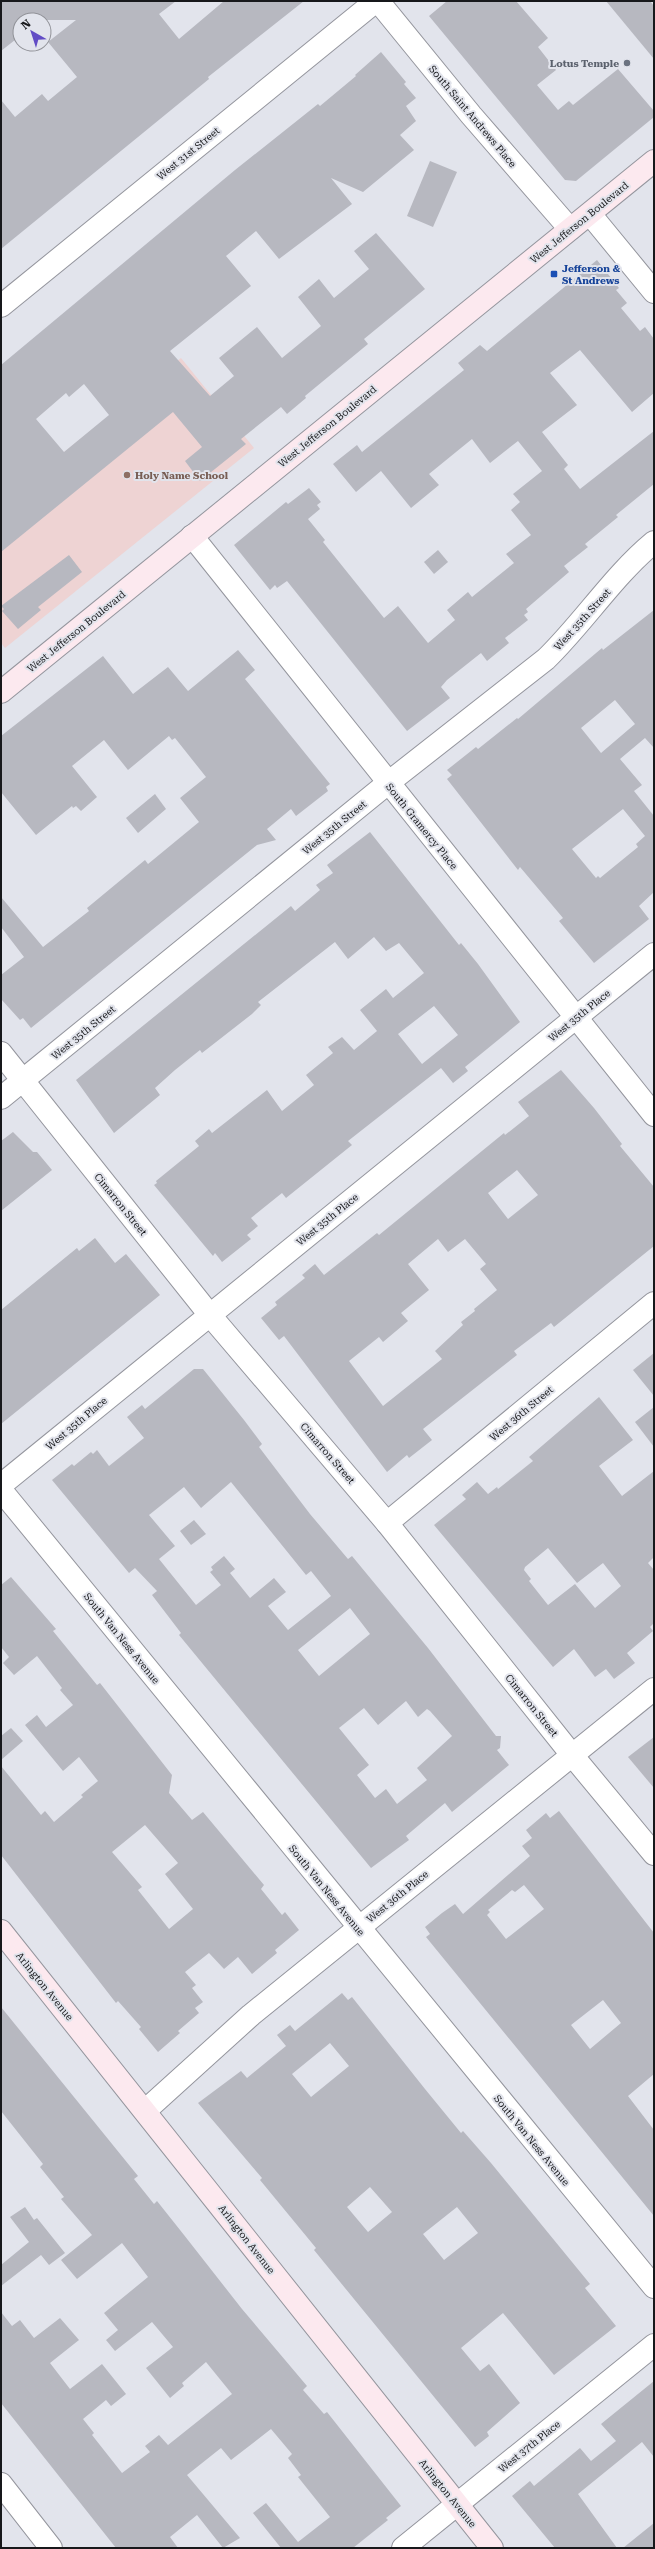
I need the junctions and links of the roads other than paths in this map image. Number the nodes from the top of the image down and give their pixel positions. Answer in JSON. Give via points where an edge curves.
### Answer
{"nodes":[{"id":1,"x":377,"y":1,"type":"edge"},
{"id":2,"x":654,"y":161,"type":"edge"},
{"id":3,"x":590,"y":214,"type":"junction"},
{"id":4,"x":570,"y":229,"type":"junction"},
{"id":5,"x":654,"y":292,"type":"edge"},
{"id":6,"x":1,"y":306,"type":"edge"},
{"id":7,"x":192,"y":536,"type":"junction"},
{"id":8,"x":654,"y":542,"type":"edge"},
{"id":9,"x":1,"y":692,"type":"edge"},
{"id":10,"x":388,"y":783,"type":"junction"},
{"id":11,"x":654,"y":954,"type":"edge"},
{"id":12,"x":576,"y":1017,"type":"junction"},
{"id":13,"x":1,"y":1053,"type":"edge"},
{"id":14,"x":22,"y":1081,"type":"junction"},
{"id":15,"x":1,"y":1098,"type":"edge"},
{"id":16,"x":654,"y":1115,"type":"edge"},
{"id":17,"x":654,"y":1303,"type":"edge"},
{"id":18,"x":209,"y":1314,"type":"junction"},
{"id":19,"x":1,"y":1485,"type":"edge"},
{"id":20,"x":1,"y":1490,"type":"edge"},
{"id":21,"x":388,"y":1523,"type":"junction"},
{"id":22,"x":654,"y":1689,"type":"edge"},
{"id":23,"x":572,"y":1755,"type":"junction"},
{"id":24,"x":654,"y":1854,"type":"edge"},
{"id":25,"x":358,"y":1928,"type":"junction"},
{"id":26,"x":1,"y":1931,"type":"edge"},
{"id":27,"x":146,"y":2110,"type":"junction"},
{"id":28,"x":654,"y":2287,"type":"edge"},
{"id":29,"x":654,"y":2345,"type":"edge"},
{"id":30,"x":1,"y":2484,"type":"edge"},
{"id":31,"x":457,"y":2505,"type":"junction"},
{"id":32,"x":51,"y":2548,"type":"edge"},
{"id":33,"x":403,"y":2548,"type":"edge"},
{"id":34,"x":492,"y":2548,"type":"edge"}],
"edges":[{"from":1,"to":4,"type":"street","name":"South Saint Andrews Place"},
{"from":1,"to":6,"type":"street","name":"West 31st Street"},
{"from":2,"to":3,"type":"main road","name":"West Jefferson Boulevard"},
{"from":3,"to":4,"type":"main road","name":"West Jefferson Boulevard"},
{"from":3,"to":5,"type":"street"},
{"from":4,"to":7,"type":"main road","name":"West Jefferson Boulevard"},
{"from":7,"to":9,"type":"main road","name":"West Jefferson Boulevard"},
{"from":7,"to":10,"type":"street","name":"South Gramercy Place"},
{"from":8,"to":10,"type":"street","name":"West 35th Street","via":[[621,574],[546,659]]},
{"from":10,"to":12,"type":"street","name":"South Gramercy Place"},
{"from":10,"to":14,"type":"street","name":"West 35th Street"},
{"from":11,"to":12,"type":"street","name":"West 35th Place"},
{"from":12,"to":16,"type":"street","name":"South Gramercy Place"},
{"from":12,"to":18,"type":"street","name":"West 35th Place"},
{"from":13,"to":14,"type":"street","name":"Cimarron Street"},
{"from":14,"to":15,"type":"street","name":"West 35th Street"},
{"from":14,"to":18,"type":"street","name":"Cimarron Street"},
{"from":17,"to":21,"type":"street","name":"West 36th Street"},
{"from":18,"to":19,"type":"street","name":"West 35th Place"},
{"from":18,"to":21,"type":"street","name":"Cimarron Street"},
{"from":20,"to":25,"type":"street","name":"South Van Ness Avenue"},
{"from":21,"to":23,"type":"street","name":"Cimarron Street"},
{"from":22,"to":23,"type":"street","name":"West 36th Place"},
{"from":23,"to":24,"type":"street","name":"Cimarron Street"},
{"from":23,"to":25,"type":"street","name":"West 36th Place"},
{"from":25,"to":27,"type":"street","name":"West 36th Place","via":[[251,2015]]},
{"from":25,"to":28,"type":"street","name":"South Van Ness Avenue"},
{"from":26,"to":27,"type":"main road","name":"Arlington Avenue"},
{"from":27,"to":31,"type":"main road","name":"Arlington Avenue"},
{"from":29,"to":31,"type":"street","name":"West 37th Place"},
{"from":30,"to":32,"type":"street"},
{"from":31,"to":33,"type":"street","name":"West 37th Place"},
{"from":31,"to":34,"type":"main road","name":"Arlington Avenue"}]}
